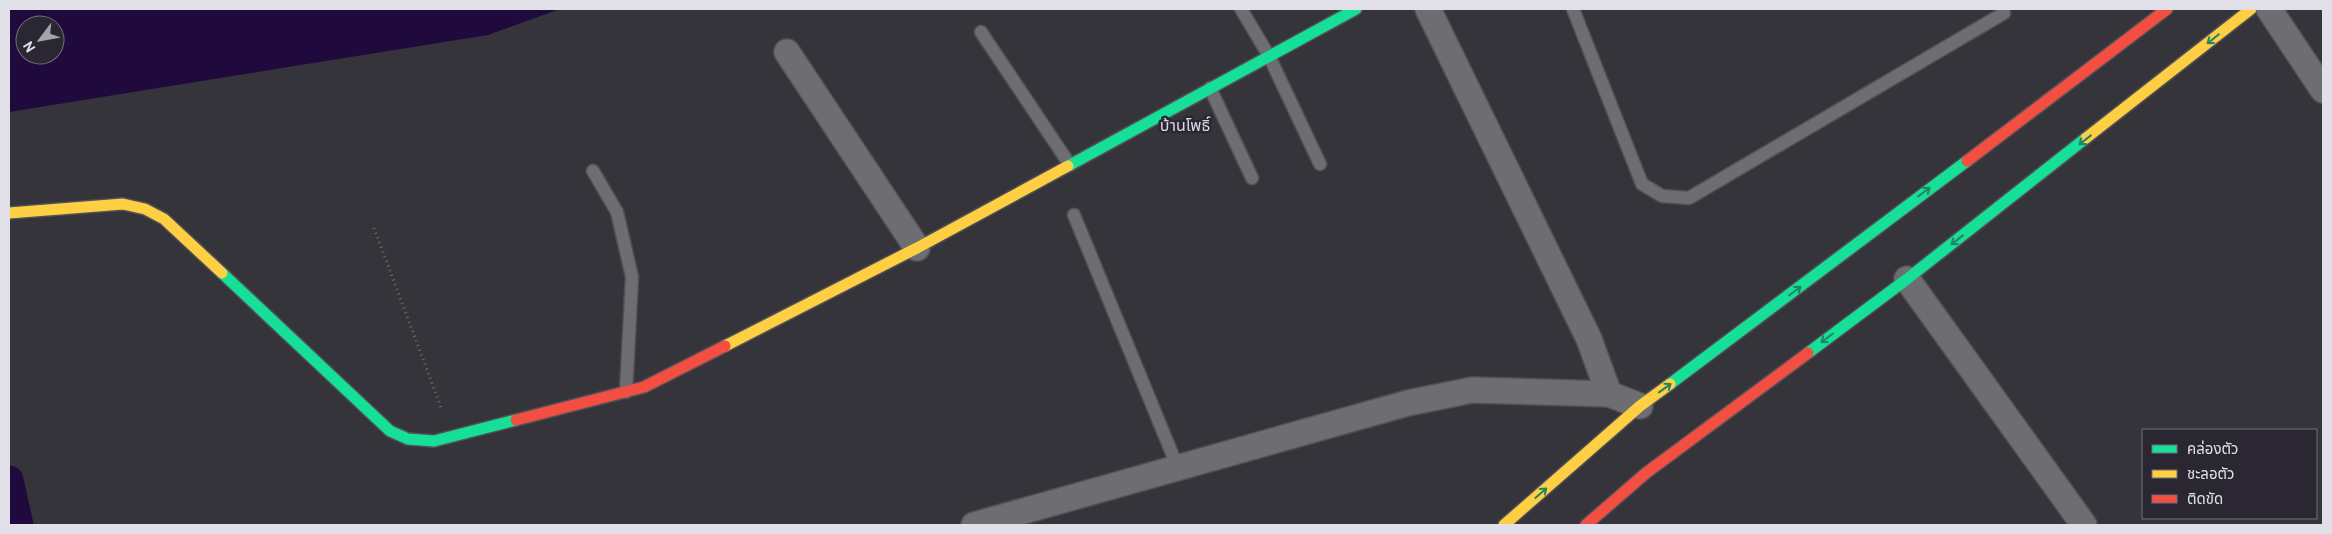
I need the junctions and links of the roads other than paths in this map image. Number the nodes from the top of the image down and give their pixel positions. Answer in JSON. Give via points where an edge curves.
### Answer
{"nodes":[{"id":1,"x":1241,"y":9,"type":"edge"},
{"id":2,"x":1356,"y":9,"type":"edge"},
{"id":3,"x":1428,"y":9,"type":"edge"},
{"id":4,"x":1573,"y":9,"type":"edge"},
{"id":5,"x":2167,"y":9,"type":"edge"},
{"id":6,"x":2251,"y":9,"type":"edge"},
{"id":7,"x":2269,"y":9,"type":"edge"},
{"id":8,"x":2004,"y":13,"type":"dead end"},
{"id":9,"x":981,"y":32,"type":"dead end"},
{"id":10,"x":787,"y":52,"type":"dead end"},
{"id":11,"x":1269,"y":56,"type":"junction"},
{"id":12,"x":1210,"y":88,"type":"junction"},
{"id":13,"x":2323,"y":90,"type":"edge"},
{"id":14,"x":1320,"y":164,"type":"dead end"},
{"id":15,"x":1070,"y":165,"type":"junction"},
{"id":16,"x":593,"y":172,"type":"dead end"},
{"id":17,"x":1252,"y":178,"type":"dead end"},
{"id":18,"x":9,"y":213,"type":"edge"},
{"id":19,"x":1074,"y":215,"type":"dead end"},
{"id":20,"x":917,"y":248,"type":"junction"},
{"id":21,"x":1907,"y":278,"type":"junction"},
{"id":22,"x":626,"y":392,"type":"junction"},
{"id":23,"x":1609,"y":394,"type":"junction"},
{"id":24,"x":1640,"y":406,"type":"junction"},
{"id":25,"x":1178,"y":468,"type":"junction"},
{"id":26,"x":974,"y":525,"type":"edge"},
{"id":27,"x":1504,"y":525,"type":"edge"},
{"id":28,"x":1586,"y":525,"type":"edge"},
{"id":29,"x":2084,"y":525,"type":"edge"}],
"edges":[{"from":1,"to":11,"type":"lane"},
{"from":2,"to":11,"type":"main road"},
{"from":3,"to":23,"type":"street","via":[[1589,340]]},
{"from":4,"to":8,"type":"lane","via":[[1642,184],[1662,196],[1689,198]]},
{"from":24,"to":5,"type":"main road","one_way":true},
{"from":6,"to":21,"type":"main road","one_way":true},
{"from":7,"to":13,"type":"street"},
{"from":9,"to":15,"type":"lane"},
{"from":10,"to":20,"type":"street"},
{"from":11,"to":12,"type":"main road"},
{"from":11,"to":14,"type":"lane"},
{"from":12,"to":15,"type":"main road"},
{"from":12,"to":17,"type":"lane"},
{"from":15,"to":20,"type":"main road"},
{"from":16,"to":22,"type":"lane","via":[[617,212],[632,277]]},
{"from":18,"to":22,"type":"main road","via":[[123,204],[146,209],[164,220],[390,431],[408,439],[434,441]]},
{"from":19,"to":25,"type":"lane"},
{"from":20,"to":22,"type":"main road","via":[[653,382]]},
{"from":21,"to":28,"type":"main road","one_way":true,"via":[[1646,473]]},
{"from":21,"to":29,"type":"street"},
{"from":23,"to":24,"type":"street"},
{"from":23,"to":25,"type":"street","via":[[1472,390],[1408,403]]},
{"from":27,"to":24,"type":"main road","one_way":true},
{"from":25,"to":26,"type":"street"}]}
